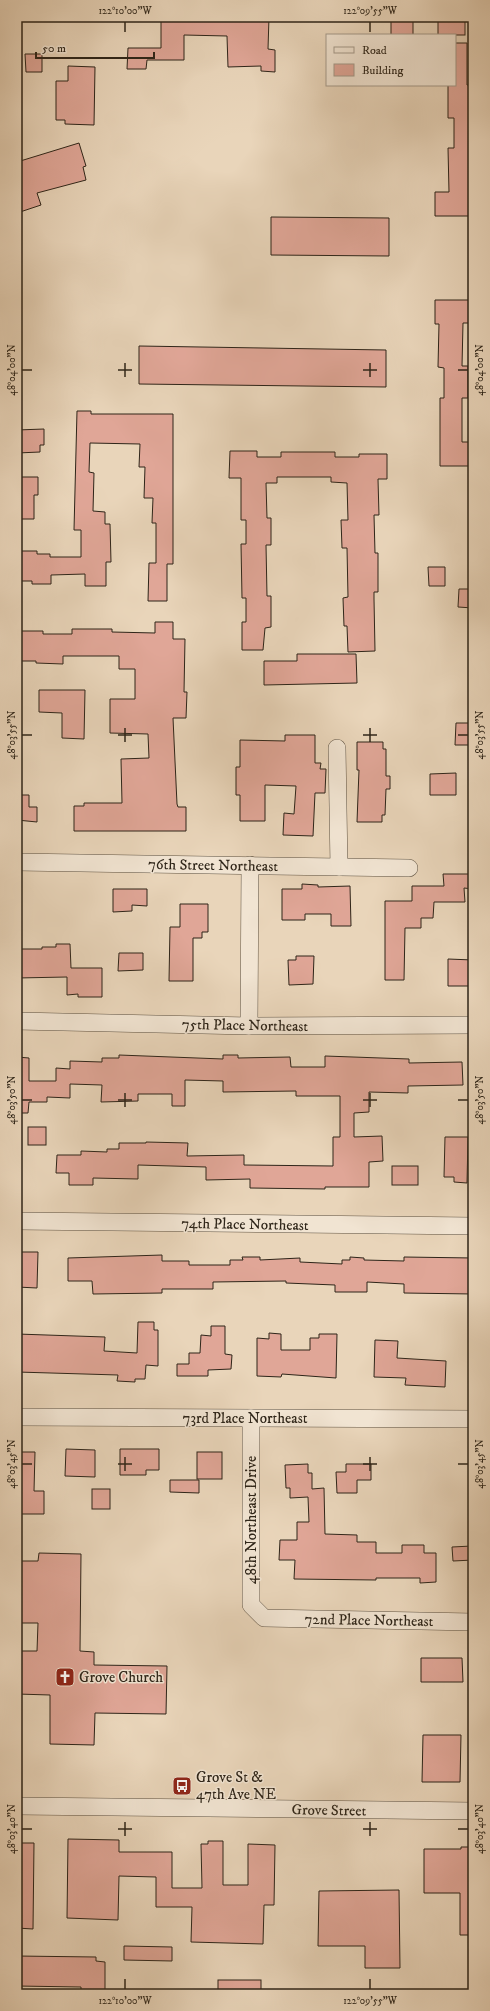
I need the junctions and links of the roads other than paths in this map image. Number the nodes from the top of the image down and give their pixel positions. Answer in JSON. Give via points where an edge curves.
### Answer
{"nodes":[{"id":1,"x":336,"y":748,"type":"dead end"},
{"id":2,"x":17,"y":862,"type":"edge"},
{"id":3,"x":250,"y":865,"type":"junction"},
{"id":4,"x":339,"y":867,"type":"junction"},
{"id":5,"x":409,"y":868,"type":"dead end"},
{"id":6,"x":17,"y":1021,"type":"edge"},
{"id":7,"x":473,"y":1025,"type":"edge"},
{"id":8,"x":249,"y":1026,"type":"junction"},
{"id":9,"x":17,"y":1221,"type":"edge"},
{"id":10,"x":473,"y":1226,"type":"edge"},
{"id":11,"x":17,"y":1417,"type":"edge"},
{"id":12,"x":251,"y":1418,"type":"junction"},
{"id":13,"x":473,"y":1419,"type":"edge"},
{"id":14,"x":264,"y":1618,"type":"joint"},
{"id":15,"x":473,"y":1622,"type":"edge"},
{"id":16,"x":17,"y":1806,"type":"edge"},
{"id":17,"x":473,"y":1811,"type":"edge"}],
"edges":[{"from":1,"to":4,"type":"street"},
{"from":2,"to":3,"type":"street","name":"76th Street Northeast"},
{"from":3,"to":4,"type":"street","name":"76th Street Northeast"},
{"from":3,"to":8,"type":"street"},
{"from":4,"to":5,"type":"street","name":"76th Street Northeast"},
{"from":6,"to":8,"type":"street","name":"75th Place Northeast"},
{"from":7,"to":8,"type":"street","name":"75th Place Northeast"},
{"from":9,"to":10,"type":"street","name":"74th Place Northeast"},
{"from":11,"to":12,"type":"street","name":"73rd Place Northeast"},
{"from":12,"to":13,"type":"street","name":"73rd Place Northeast"},
{"from":12,"to":14,"type":"street","name":"48th Northeast Drive","via":[[251,1604]]},
{"from":14,"to":15,"type":"street","name":"72nd Place Northeast"},
{"from":16,"to":17,"type":"street","name":"Grove Street"}]}
